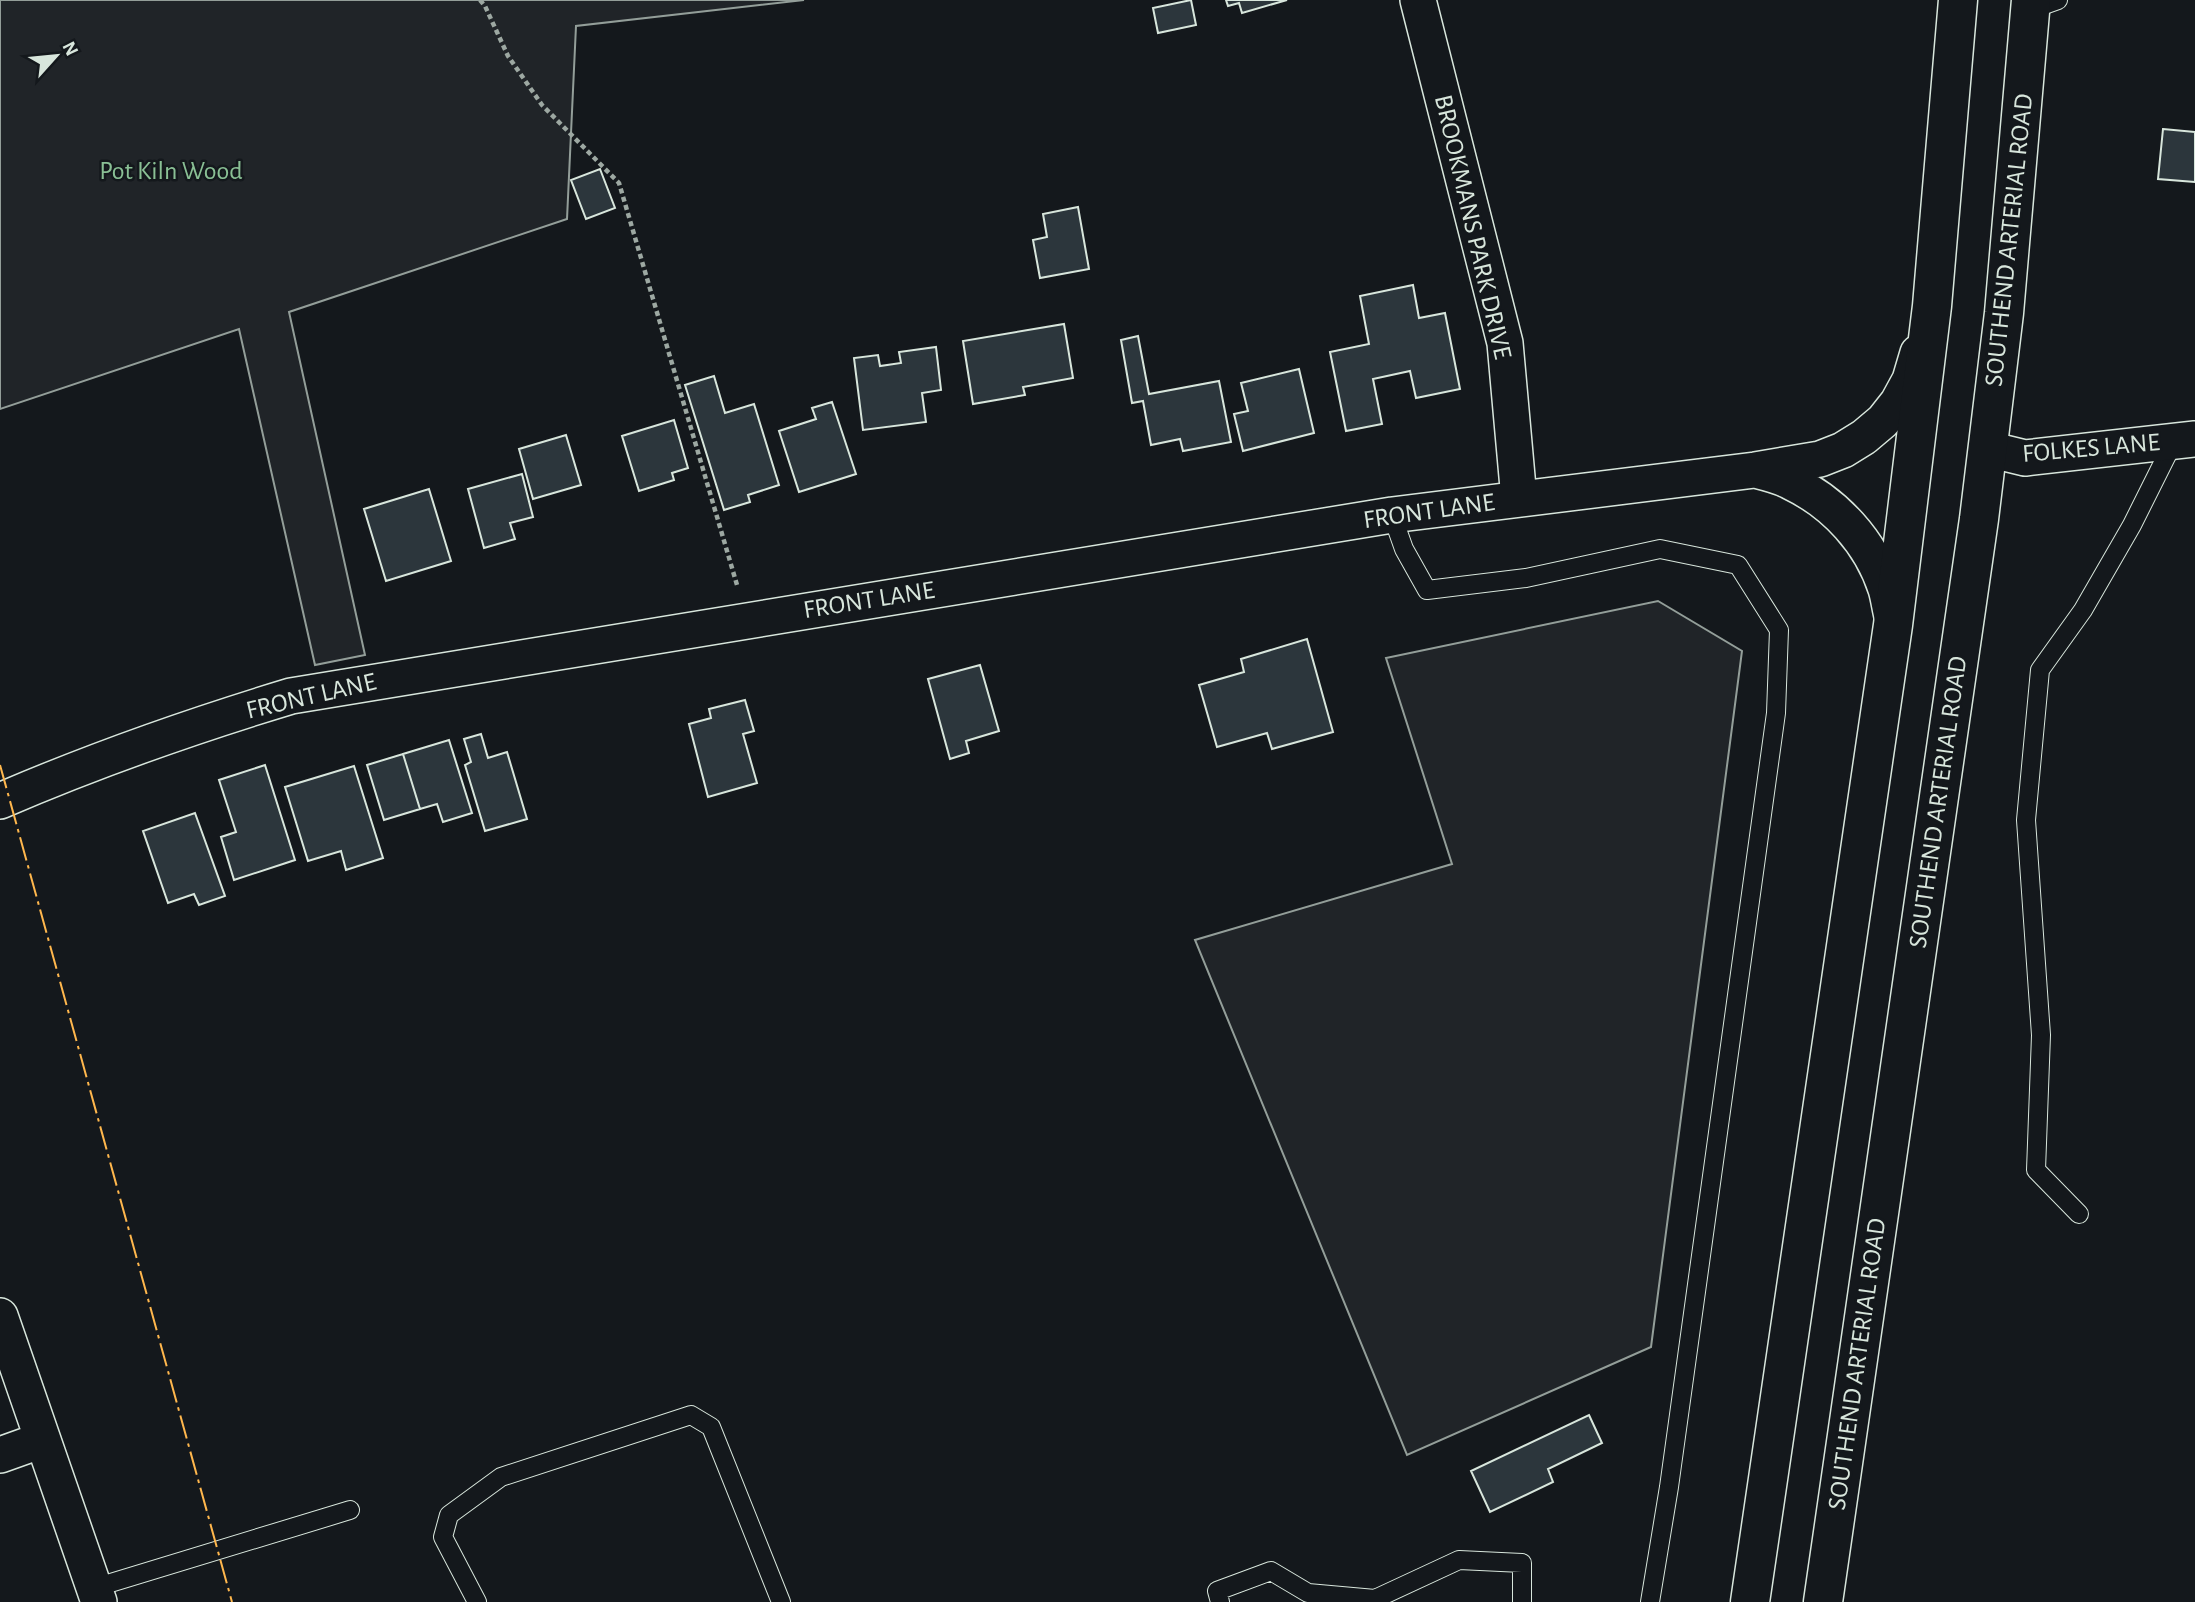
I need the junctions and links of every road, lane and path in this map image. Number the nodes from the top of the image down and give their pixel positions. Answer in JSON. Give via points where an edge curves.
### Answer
{"nodes":[{"id":1,"x":480,"y":0,"type":"edge"},
{"id":2,"x":1418,"y":0,"type":"edge"},
{"id":3,"x":1958,"y":0,"type":"edge"},
{"id":4,"x":2040,"y":3,"type":"edge"},
{"id":5,"x":1932,"y":306,"type":"junction"},
{"id":6,"x":2185,"y":440,"type":"edge"},
{"id":7,"x":1988,"y":449,"type":"junction"},
{"id":8,"x":1755,"y":470,"type":"junction"},
{"id":9,"x":1519,"y":499,"type":"junction"},
{"id":10,"x":1392,"y":514,"type":"junction"},
{"id":11,"x":747,"y":620,"type":"junction"},
{"id":12,"x":1893,"y":625,"type":"junction"},
{"id":13,"x":0,"y":801,"type":"edge"},
{"id":14,"x":2079,"y":1214,"type":"dead end"},
{"id":15,"x":0,"y":1316,"type":"edge"},
{"id":16,"x":43,"y":1440,"type":"junction"},
{"id":17,"x":0,"y":1455,"type":"edge"},
{"id":18,"x":350,"y":1510,"type":"dead end"},
{"id":19,"x":97,"y":1595,"type":"edge"},
{"id":20,"x":477,"y":1602,"type":"edge"},
{"id":21,"x":781,"y":1602,"type":"edge"},
{"id":22,"x":1220,"y":1602,"type":"edge"},
{"id":23,"x":1522,"y":1602,"type":"edge"},
{"id":24,"x":1650,"y":1602,"type":"edge"},
{"id":25,"x":1750,"y":1602,"type":"edge"},
{"id":26,"x":1823,"y":1602,"type":"edge"}],
"edges":[{"from":1,"to":11,"type":"path","via":[[508,56],[542,104],[619,183]]},
{"from":2,"to":9,"type":"street","name":"BROOKMANS PARK DRIVE","via":[[1505,343]]},
{"from":3,"to":5,"type":"highway"},
{"from":4,"to":7,"type":"highway","name":"SOUTHEND ARTERIAL ROAD"},
{"from":5,"to":8,"type":"street","name":"FRONT LANE","via":[[1910,380],[1883,421],[1843,450],[1820,459]]},
{"from":5,"to":12,"type":"highway"},
{"from":6,"to":7,"type":"street","name":"FOLKES LANE","via":[[2025,458]]},
{"from":6,"to":14,"type":"lane","via":[[2083,610],[2040,670],[2026,820],[2041,1035],[2036,1170]]},
{"from":7,"to":26,"type":"highway","name":"SOUTHEND ARTERIAL ROAD"},
{"from":8,"to":9,"type":"street","name":"FRONT LANE"},
{"from":8,"to":12,"type":"street","name":"FRONT LANE","via":[[1801,487],[1849,525],[1876,566]]},
{"from":9,"to":10,"type":"street","name":"FRONT LANE"},
{"from":10,"to":11,"type":"street","name":"FRONT LANE"},
{"from":10,"to":24,"type":"lane","via":[[1404,549],[1427,590],[1526,578],[1660,549],[1738,565],[1779,630],[1776,713]]},
{"from":11,"to":13,"type":"street","name":"FRONT LANE","via":[[291,696],[193,726]]},
{"from":12,"to":25,"type":"highway"},
{"from":15,"to":16,"type":"street"},
{"from":16,"to":17,"type":"street"},
{"from":16,"to":19,"type":"street"},
{"from":18,"to":19,"type":"lane"},
{"from":20,"to":21,"type":"lane","via":[[443,1537],[449,1515],[501,1476],[691,1415],[711,1427]]},
{"from":22,"to":23,"type":"lane","via":[[1217,1591],[1271,1571],[1308,1593],[1375,1599],[1459,1560],[1522,1563]]}]}
